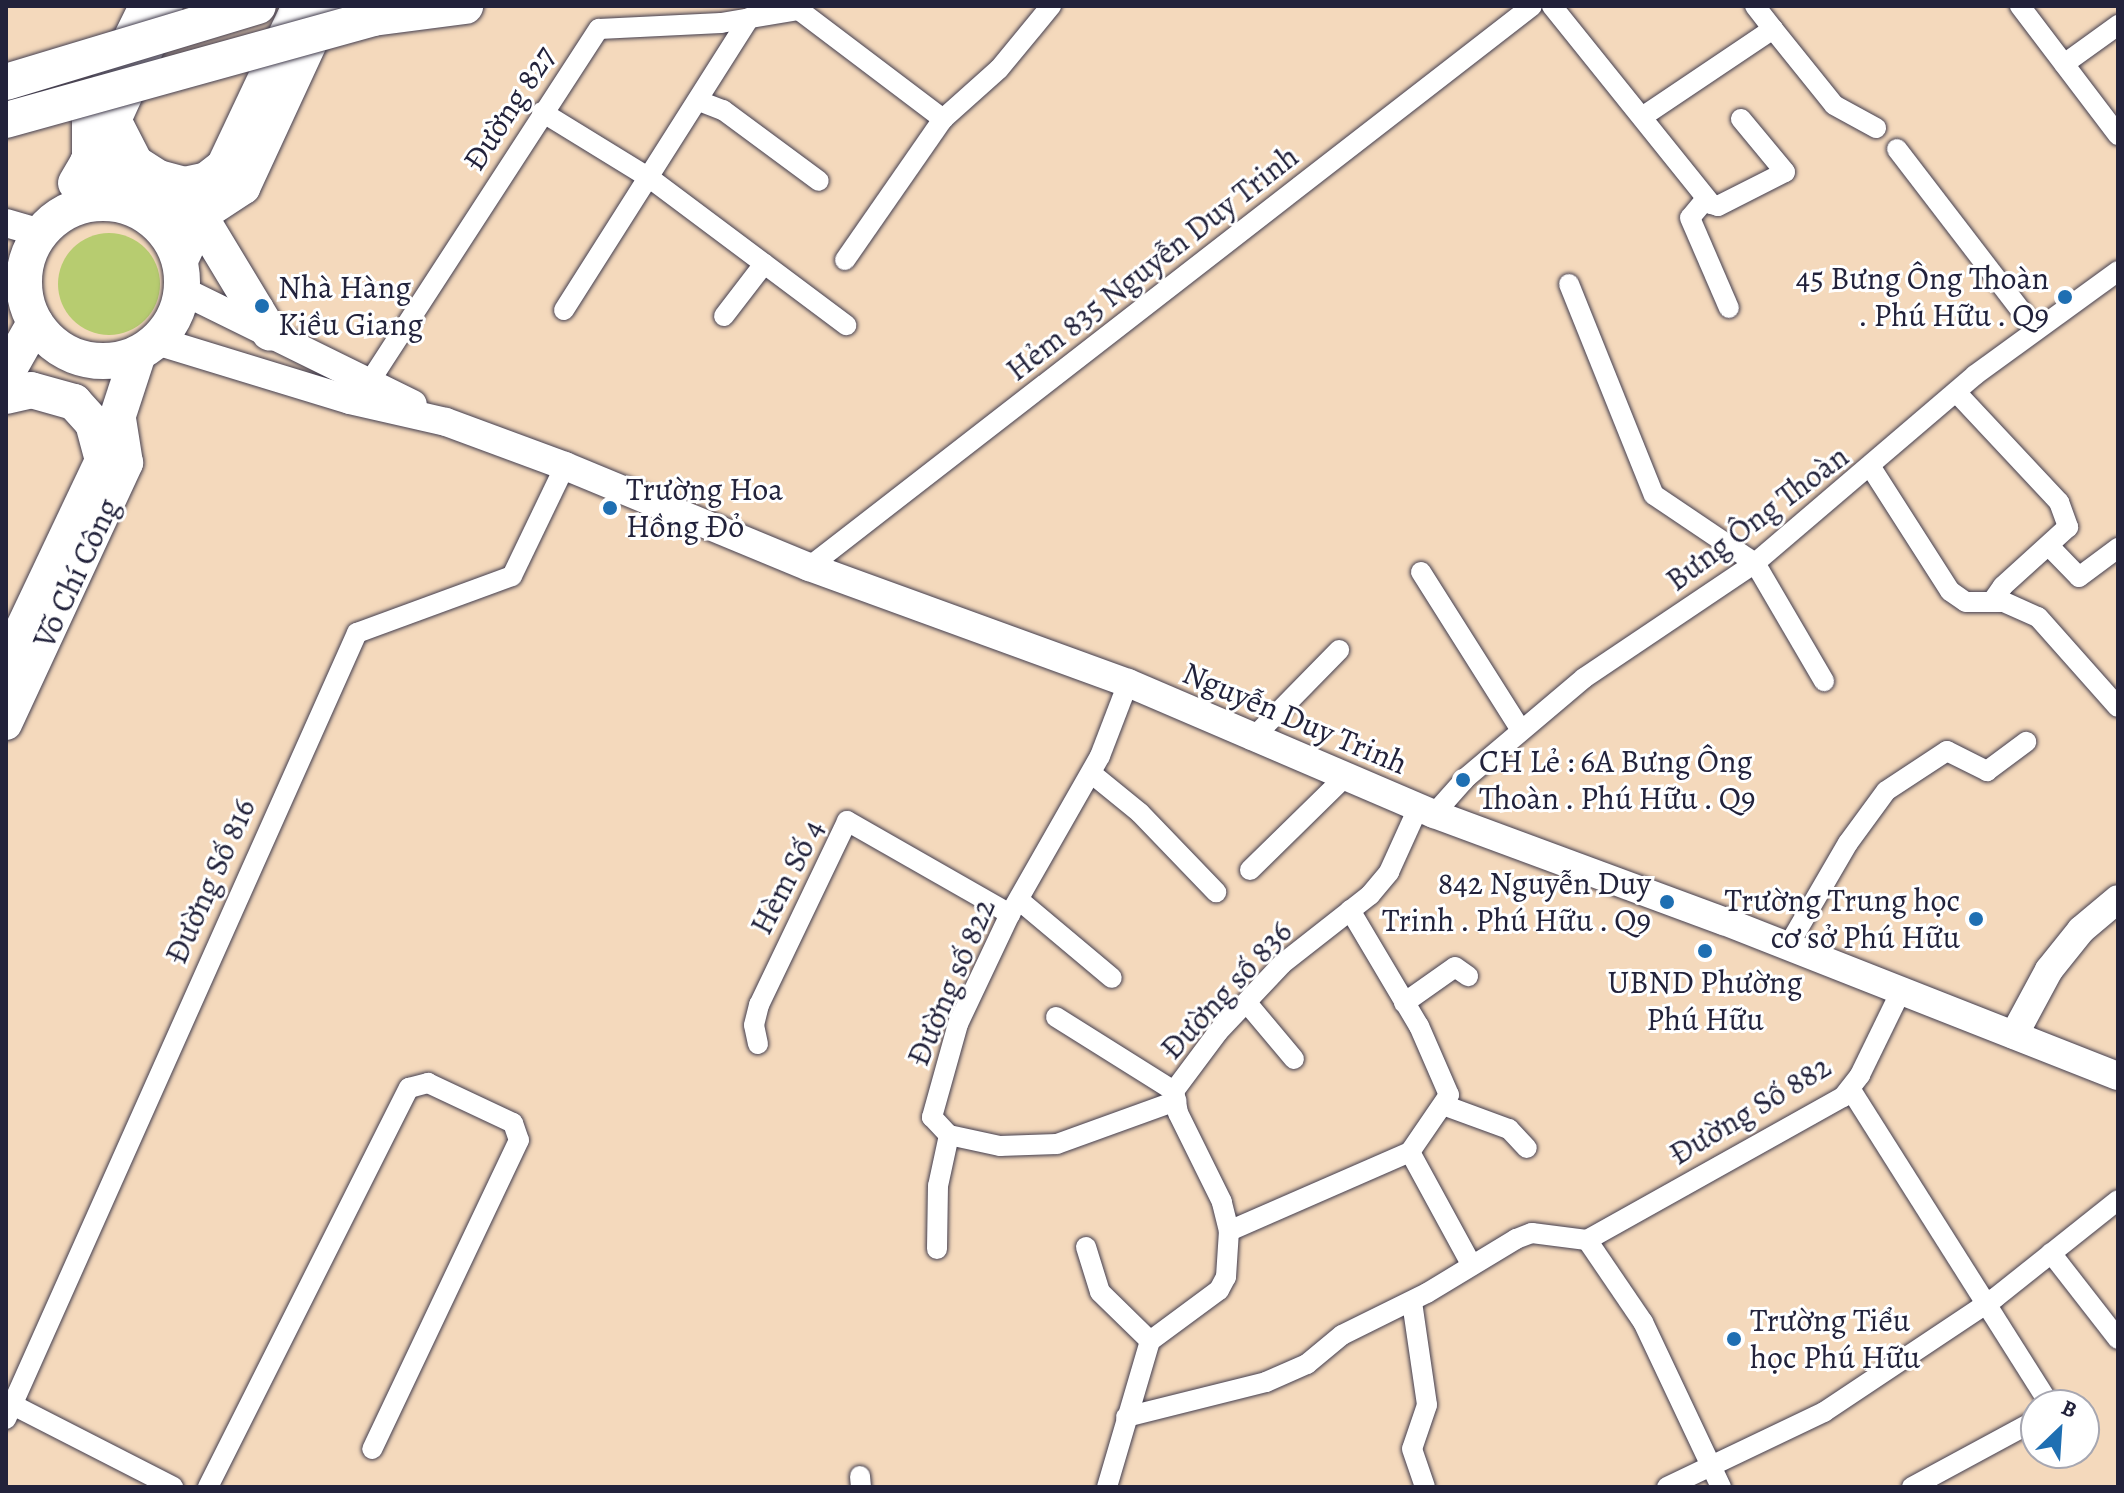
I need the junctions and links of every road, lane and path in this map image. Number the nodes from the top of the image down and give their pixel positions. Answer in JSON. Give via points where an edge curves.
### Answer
{"nodes":[{"id":1,"x":145,"y":6,"type":"edge"},
{"id":2,"x":165,"y":6,"type":"edge"},
{"id":3,"x":258,"y":6,"type":"edge"},
{"id":4,"x":300,"y":6,"type":"edge"},
{"id":5,"x":328,"y":6,"type":"edge"},
{"id":6,"x":465,"y":6,"type":"edge"},
{"id":7,"x":1051,"y":6,"type":"edge"},
{"id":8,"x":1532,"y":6,"type":"edge"},
{"id":9,"x":1552,"y":6,"type":"edge"},
{"id":10,"x":1755,"y":6,"type":"edge"},
{"id":11,"x":2020,"y":6,"type":"edge"},
{"id":12,"x":749,"y":18,"type":"junction"},
{"id":13,"x":2118,"y":25,"type":"edge"},
{"id":14,"x":1773,"y":29,"type":"junction"},
{"id":15,"x":2064,"y":64,"type":"junction"},
{"id":16,"x":6,"y":82,"type":"edge"},
{"id":17,"x":699,"y":101,"type":"junction"},
{"id":18,"x":542,"y":112,"type":"junction"},
{"id":19,"x":1642,"y":117,"type":"junction"},
{"id":20,"x":943,"y":119,"type":"junction"},
{"id":21,"x":1741,"y":119,"type":"dead end"},
{"id":22,"x":6,"y":120,"type":"edge"},
{"id":23,"x":113,"y":120,"type":"junction"},
{"id":24,"x":1876,"y":128,"type":"dead end"},
{"id":25,"x":2118,"y":135,"type":"edge"},
{"id":26,"x":1897,"y":149,"type":"dead end"},
{"id":27,"x":88,"y":162,"type":"junction"},
{"id":28,"x":226,"y":165,"type":"junction"},
{"id":29,"x":651,"y":179,"type":"junction"},
{"id":30,"x":819,"y":181,"type":"dead end"},
{"id":31,"x":1705,"y":200,"type":"junction"},
{"id":32,"x":200,"y":217,"type":"junction"},
{"id":33,"x":6,"y":223,"type":"edge"},
{"id":34,"x":47,"y":226,"type":"junction"},
{"id":35,"x":845,"y":260,"type":"dead end"},
{"id":36,"x":764,"y":264,"type":"junction"},
{"id":37,"x":2118,"y":271,"type":"edge"},
{"id":38,"x":181,"y":275,"type":"junction"},
{"id":39,"x":1569,"y":284,"type":"dead end"},
{"id":40,"x":22,"y":297,"type":"edge"},
{"id":41,"x":1729,"y":308,"type":"dead end"},
{"id":42,"x":564,"y":310,"type":"dead end"},
{"id":43,"x":724,"y":316,"type":"dead end"},
{"id":44,"x":846,"y":325,"type":"dead end"},
{"id":45,"x":2036,"y":330,"type":"junction"},
{"id":46,"x":270,"y":333,"type":"junction"},
{"id":47,"x":147,"y":347,"type":"junction"},
{"id":48,"x":6,"y":375,"type":"edge"},
{"id":49,"x":370,"y":381,"type":"junction"},
{"id":50,"x":1956,"y":392,"type":"junction"},
{"id":51,"x":120,"y":419,"type":"junction"},
{"id":52,"x":446,"y":422,"type":"junction"},
{"id":53,"x":103,"y":461,"type":"junction"},
{"id":54,"x":565,"y":466,"type":"junction"},
{"id":55,"x":1872,"y":469,"type":"junction"},
{"id":56,"x":2049,"y":546,"type":"junction"},
{"id":57,"x":2118,"y":548,"type":"edge"},
{"id":58,"x":1755,"y":563,"type":"junction"},
{"id":59,"x":809,"y":567,"type":"junction"},
{"id":60,"x":1421,"y":572,"type":"dead end"},
{"id":61,"x":1992,"y":602,"type":"junction"},
{"id":62,"x":1339,"y":650,"type":"dead end"},
{"id":63,"x":6,"y":665,"type":"edge"},
{"id":64,"x":1824,"y":681,"type":"dead end"},
{"id":65,"x":1128,"y":683,"type":"junction"},
{"id":66,"x":2118,"y":707,"type":"edge"},
{"id":67,"x":6,"y":724,"type":"edge"},
{"id":68,"x":1521,"y":730,"type":"junction"},
{"id":69,"x":1251,"y":740,"type":"junction"},
{"id":70,"x":2026,"y":742,"type":"dead end"},
{"id":71,"x":1091,"y":773,"type":"junction"},
{"id":72,"x":1345,"y":777,"type":"junction"},
{"id":73,"x":1426,"y":810,"type":"junction"},
{"id":74,"x":1250,"y":870,"type":"dead end"},
{"id":75,"x":1216,"y":892,"type":"dead end"},
{"id":76,"x":2118,"y":899,"type":"edge"},
{"id":77,"x":1015,"y":907,"type":"junction"},
{"id":78,"x":1350,"y":910,"type":"junction"},
{"id":79,"x":1788,"y":946,"type":"junction"},
{"id":80,"x":1468,"y":976,"type":"dead end"},
{"id":81,"x":1112,"y":978,"type":"dead end"},
{"id":82,"x":1901,"y":991,"type":"junction"},
{"id":83,"x":1247,"y":1003,"type":"junction"},
{"id":84,"x":1404,"y":1003,"type":"junction"},
{"id":85,"x":1056,"y":1017,"type":"dead end"},
{"id":86,"x":2014,"y":1035,"type":"junction"},
{"id":87,"x":758,"y":1044,"type":"dead end"},
{"id":88,"x":1294,"y":1059,"type":"dead end"},
{"id":89,"x":2118,"y":1076,"type":"edge"},
{"id":90,"x":1851,"y":1090,"type":"junction"},
{"id":91,"x":1175,"y":1096,"type":"junction"},
{"id":92,"x":1446,"y":1106,"type":"junction"},
{"id":93,"x":949,"y":1135,"type":"junction"},
{"id":94,"x":1527,"y":1148,"type":"dead end"},
{"id":95,"x":1410,"y":1152,"type":"junction"},
{"id":96,"x":2118,"y":1200,"type":"edge"},
{"id":97,"x":1229,"y":1231,"type":"junction"},
{"id":98,"x":1587,"y":1240,"type":"junction"},
{"id":99,"x":1086,"y":1247,"type":"dead end"},
{"id":100,"x":937,"y":1249,"type":"dead end"},
{"id":101,"x":2051,"y":1253,"type":"junction"},
{"id":102,"x":1471,"y":1264,"type":"junction"},
{"id":103,"x":1412,"y":1302,"type":"junction"},
{"id":104,"x":1985,"y":1305,"type":"junction"},
{"id":105,"x":2118,"y":1339,"type":"edge"},
{"id":106,"x":1150,"y":1341,"type":"junction"},
{"id":107,"x":2040,"y":1389,"type":"edge"},
{"id":108,"x":10,"y":1412,"type":"edge"},
{"id":109,"x":1126,"y":1417,"type":"junction"},
{"id":110,"x":2020,"y":1429,"type":"edge"},
{"id":111,"x":372,"y":1449,"type":"dead end"},
{"id":112,"x":1713,"y":1466,"type":"junction"},
{"id":113,"x":173,"y":1487,"type":"edge"},
{"id":114,"x":208,"y":1487,"type":"edge"},
{"id":115,"x":1107,"y":1487,"type":"edge"},
{"id":116,"x":1425,"y":1487,"type":"edge"},
{"id":117,"x":1667,"y":1487,"type":"edge"},
{"id":118,"x":1721,"y":1487,"type":"edge"},
{"id":119,"x":1912,"y":1487,"type":"edge"}],
"edges":[{"from":1,"to":27,"type":"main road","via":[[88,122]]},
{"from":2,"to":23,"type":"highway"},
{"from":3,"to":16,"type":"highway","bridge":true},
{"from":4,"to":28,"type":"highway"},
{"from":5,"to":32,"type":"main road","via":[[244,188]]},
{"from":6,"to":22,"type":"highway","bridge":true,"via":[[373,18]]},
{"from":7,"to":20,"type":"street","via":[[999,69]]},
{"from":8,"to":59,"type":"street","name":"Hẻm 835 Nguyễn Duy Trinh"},
{"from":9,"to":19,"type":"street"},
{"from":10,"to":14,"type":"street"},
{"from":11,"to":15,"type":"street"},
{"from":12,"to":17,"type":"street"},
{"from":12,"to":18,"type":"street","name":"Đường 827","via":[[599,29]]},
{"from":12,"to":20,"type":"street","name":"Đường 827","via":[[799,10]]},
{"from":13,"to":15,"type":"street"},
{"from":14,"to":19,"type":"street"},
{"from":14,"to":24,"type":"street","via":[[1834,105]]},
{"from":15,"to":25,"type":"street"},
{"from":17,"to":29,"type":"street"},
{"from":17,"to":30,"type":"street","via":[[723,110]]},
{"from":18,"to":29,"type":"street"},
{"from":18,"to":49,"type":"street","name":"Đường 827"},
{"from":19,"to":31,"type":"street"},
{"from":20,"to":35,"type":"street"},
{"from":21,"to":31,"type":"street","via":[[1785,172],[1718,206]]},
{"from":23,"to":27,"type":"highway"},
{"from":23,"to":28,"type":"highway","via":[[135,163],[158,178],[184,185],[207,180]]},
{"from":26,"to":45,"type":"street"},
{"from":27,"to":32,"type":"highway","via":[[142,199]]},
{"from":27,"to":34,"type":"highway"},
{"from":28,"to":32,"type":"highway"},
{"from":29,"to":36,"type":"street"},
{"from":29,"to":42,"type":"street"},
{"from":31,"to":41,"type":"street","via":[[1690,218]]},
{"from":32,"to":38,"type":"highway"},
{"from":32,"to":46,"type":"highway"},
{"from":33,"to":34,"type":"main road"},
{"from":34,"to":38,"type":"highway","via":[[74,208],[117,203],[156,223]]},
{"from":34,"to":40,"type":"highway","via":[[24,271]]},
{"from":36,"to":43,"type":"street"},
{"from":36,"to":44,"type":"street"},
{"from":37,"to":45,"type":"street","name":"Bưng Ông Thoàn"},
{"from":38,"to":46,"type":"main road","name":"Nguyễn Duy Trinh"},
{"from":38,"to":47,"type":"highway","via":[[175,318]]},
{"from":39,"to":58,"type":"street","via":[[1654,495]]},
{"from":40,"to":47,"type":"highway","via":[[47,338],[81,358],[99,361]]},
{"from":40,"to":48,"type":"highway"},
{"from":45,"to":50,"type":"street","name":"Bưng Ông Thoàn"},
{"from":46,"to":49,"type":"main road","name":"Nguyễn Duy Trinh"},
{"from":47,"to":51,"type":"highway","name":"Võ Chí Công"},
{"from":47,"to":52,"type":"main road","name":"Nguyễn Duy Trinh"},
{"from":48,"to":51,"type":"highway","via":[[37,368],[70,377],[100,395]]},
{"from":48,"to":53,"type":"highway","via":[[31,390],[74,402],[93,423]]},
{"from":49,"to":52,"type":"main road","name":"Nguyễn Duy Trinh"},
{"from":50,"to":55,"type":"street","name":"Bưng Ông Thoàn"},
{"from":50,"to":56,"type":"street","via":[[2059,502],[2068,527]]},
{"from":51,"to":53,"type":"highway","name":"Võ Chí Công"},
{"from":51,"to":67,"type":"main road","name":"Võ Chí Công","via":[[127,463]]},
{"from":52,"to":54,"type":"main road","name":"Nguyễn Duy Trinh"},
{"from":53,"to":63,"type":"highway","name":"Võ Chí Công"},
{"from":54,"to":59,"type":"main road","name":"Nguyễn Duy Trinh"},
{"from":54,"to":108,"type":"street","name":"Đường Số 816","via":[[512,576],[357,633]]},
{"from":55,"to":58,"type":"street","name":"Bưng Ông Thoàn"},
{"from":55,"to":61,"type":"street","via":[[1950,591],[1966,602]]},
{"from":56,"to":57,"type":"street","via":[[2079,577]]},
{"from":56,"to":61,"type":"street"},
{"from":58,"to":64,"type":"street"},
{"from":58,"to":68,"type":"street","name":"Bưng Ông Thoàn","via":[[1584,678]]},
{"from":59,"to":65,"type":"main road","name":"Nguyễn Duy Trinh"},
{"from":60,"to":68,"type":"street"},
{"from":61,"to":66,"type":"street","via":[[2015,606],[2049,625]]},
{"from":62,"to":69,"type":"street"},
{"from":65,"to":69,"type":"main road","name":"Nguyễn Duy Trinh"},
{"from":65,"to":71,"type":"street","name":"Đường số 822"},
{"from":68,"to":73,"type":"street","name":"Bưng Ông Thoàn"},
{"from":69,"to":72,"type":"main road","name":"Nguyễn Duy Trinh"},
{"from":70,"to":79,"type":"street","via":[[1987,771],[1947,751],[1886,791],[1848,843]]},
{"from":71,"to":75,"type":"street","via":[[1140,813]]},
{"from":71,"to":77,"type":"street","name":"Đường số 822"},
{"from":72,"to":73,"type":"main road","name":"Nguyễn Duy Trinh"},
{"from":72,"to":74,"type":"street"},
{"from":73,"to":78,"type":"street","name":"Đường số 836","via":[[1389,872]]},
{"from":73,"to":79,"type":"main road","name":"Nguyễn Duy Trinh"},
{"from":76,"to":86,"type":"main road","via":[[2081,930],[2049,970]]},
{"from":77,"to":81,"type":"street"},
{"from":77,"to":87,"type":"street","name":"Hèm Số 4","via":[[847,821],[759,1005],[754,1025]]},
{"from":77,"to":93,"type":"street","name":"Đường số 822","via":[[958,1024],[938,1086],[932,1117]]},
{"from":78,"to":83,"type":"street","name":"Đường số 836","via":[[1282,964]]},
{"from":78,"to":84,"type":"street"},
{"from":79,"to":82,"type":"main road","name":"Nguyễn Duy Trinh"},
{"from":80,"to":84,"type":"street","via":[[1455,967]]},
{"from":82,"to":86,"type":"main road","name":"Nguyễn Duy Trinh"},
{"from":82,"to":90,"type":"street","name":"Đường Số 882"},
{"from":83,"to":88,"type":"street"},
{"from":83,"to":91,"type":"street","name":"Đường số 836"},
{"from":84,"to":92,"type":"street","via":[[1440,1068],[1449,1095]]},
{"from":85,"to":91,"type":"street"},
{"from":86,"to":89,"type":"main road","name":"Nguyễn Duy Trinh"},
{"from":90,"to":98,"type":"street","name":"Đường Số 882"},
{"from":90,"to":104,"type":"street"},
{"from":91,"to":93,"type":"street","via":[[1057,1144],[1000,1146]]},
{"from":91,"to":97,"type":"street","name":"Đường số 836","via":[[1222,1202]]},
{"from":92,"to":94,"type":"street","via":[[1509,1129]]},
{"from":92,"to":95,"type":"street"},
{"from":93,"to":100,"type":"street","via":[[938,1186]]},
{"from":95,"to":97,"type":"street"},
{"from":95,"to":102,"type":"street"},
{"from":96,"to":101,"type":"street"},
{"from":97,"to":106,"type":"street","name":"Đường số 836","via":[[1226,1277],[1219,1290]]},
{"from":98,"to":102,"type":"street","via":[[1532,1233]]},
{"from":98,"to":112,"type":"street","via":[[1643,1322]]},
{"from":99,"to":106,"type":"street","via":[[1100,1292]]},
{"from":101,"to":104,"type":"street"},
{"from":101,"to":105,"type":"street"},
{"from":102,"to":103,"type":"street"},
{"from":103,"to":109,"type":"street","via":[[1371,1318],[1307,1364],[1266,1382]]},
{"from":103,"to":116,"type":"street","via":[[1427,1405],[1412,1449]]},
{"from":104,"to":107,"type":"street"},
{"from":104,"to":112,"type":"street","via":[[1824,1412]]},
{"from":106,"to":109,"type":"street"},
{"from":108,"to":113,"type":"street"},
{"from":109,"to":115,"type":"street"},
{"from":110,"to":119,"type":"street"},
{"from":111,"to":114,"type":"street","via":[[519,1140],[513,1123],[428,1083],[409,1088]]},
{"from":112,"to":117,"type":"street"},
{"from":112,"to":118,"type":"street"}]}
